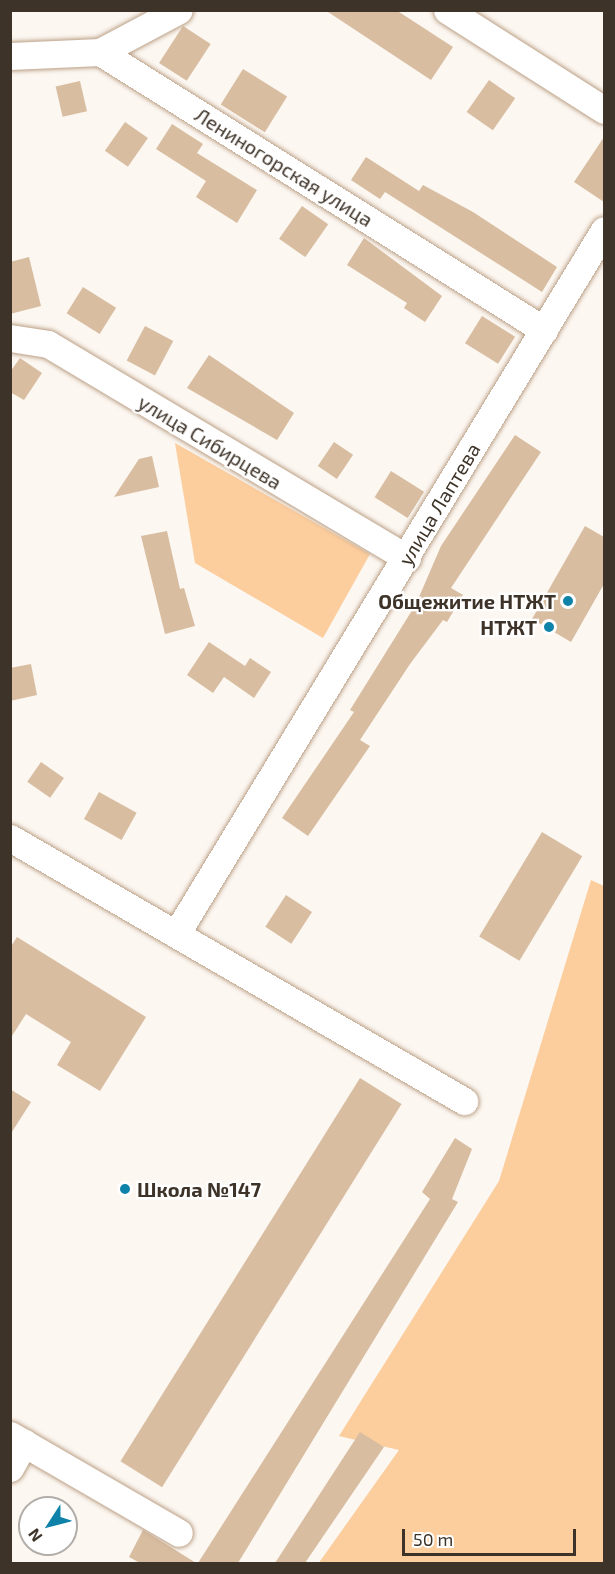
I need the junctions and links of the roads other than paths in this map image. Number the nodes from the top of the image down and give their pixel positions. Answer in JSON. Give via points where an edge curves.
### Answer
{"nodes":[{"id":1,"x":179,"y":10,"type":"edge"},
{"id":2,"x":447,"y":10,"type":"edge"},
{"id":3,"x":100,"y":52,"type":"junction"},
{"id":4,"x":10,"y":56,"type":"edge"},
{"id":5,"x":604,"y":110,"type":"edge"},
{"id":6,"x":604,"y":230,"type":"edge"},
{"id":7,"x":544,"y":330,"type":"junction"},
{"id":8,"x":10,"y":338,"type":"edge"},
{"id":9,"x":407,"y":558,"type":"junction"},
{"id":10,"x":10,"y":838,"type":"edge"},
{"id":11,"x":178,"y":931,"type":"junction"},
{"id":12,"x":464,"y":1101,"type":"dead end"},
{"id":13,"x":17,"y":1439,"type":"edge"},
{"id":14,"x":10,"y":1468,"type":"edge"},
{"id":15,"x":179,"y":1533,"type":"dead end"}],
"edges":[{"from":1,"to":3,"type":"street"},
{"from":2,"to":5,"type":"street"},
{"from":3,"to":4,"type":"street"},
{"from":3,"to":7,"type":"street","name":"Лениногорская улица"},
{"from":6,"to":7,"type":"street","name":"улица Лаптева"},
{"from":7,"to":9,"type":"street","name":"улица Лаптева"},
{"from":8,"to":9,"type":"street","name":"улица Сибирцева","via":[[48,344]]},
{"from":9,"to":11,"type":"street","name":"улица Лаптева","via":[[331,672]]},
{"from":10,"to":11,"type":"street"},
{"from":11,"to":12,"type":"street"},
{"from":13,"to":14,"type":"street"},
{"from":13,"to":15,"type":"street","via":[[85,1473]]}]}
